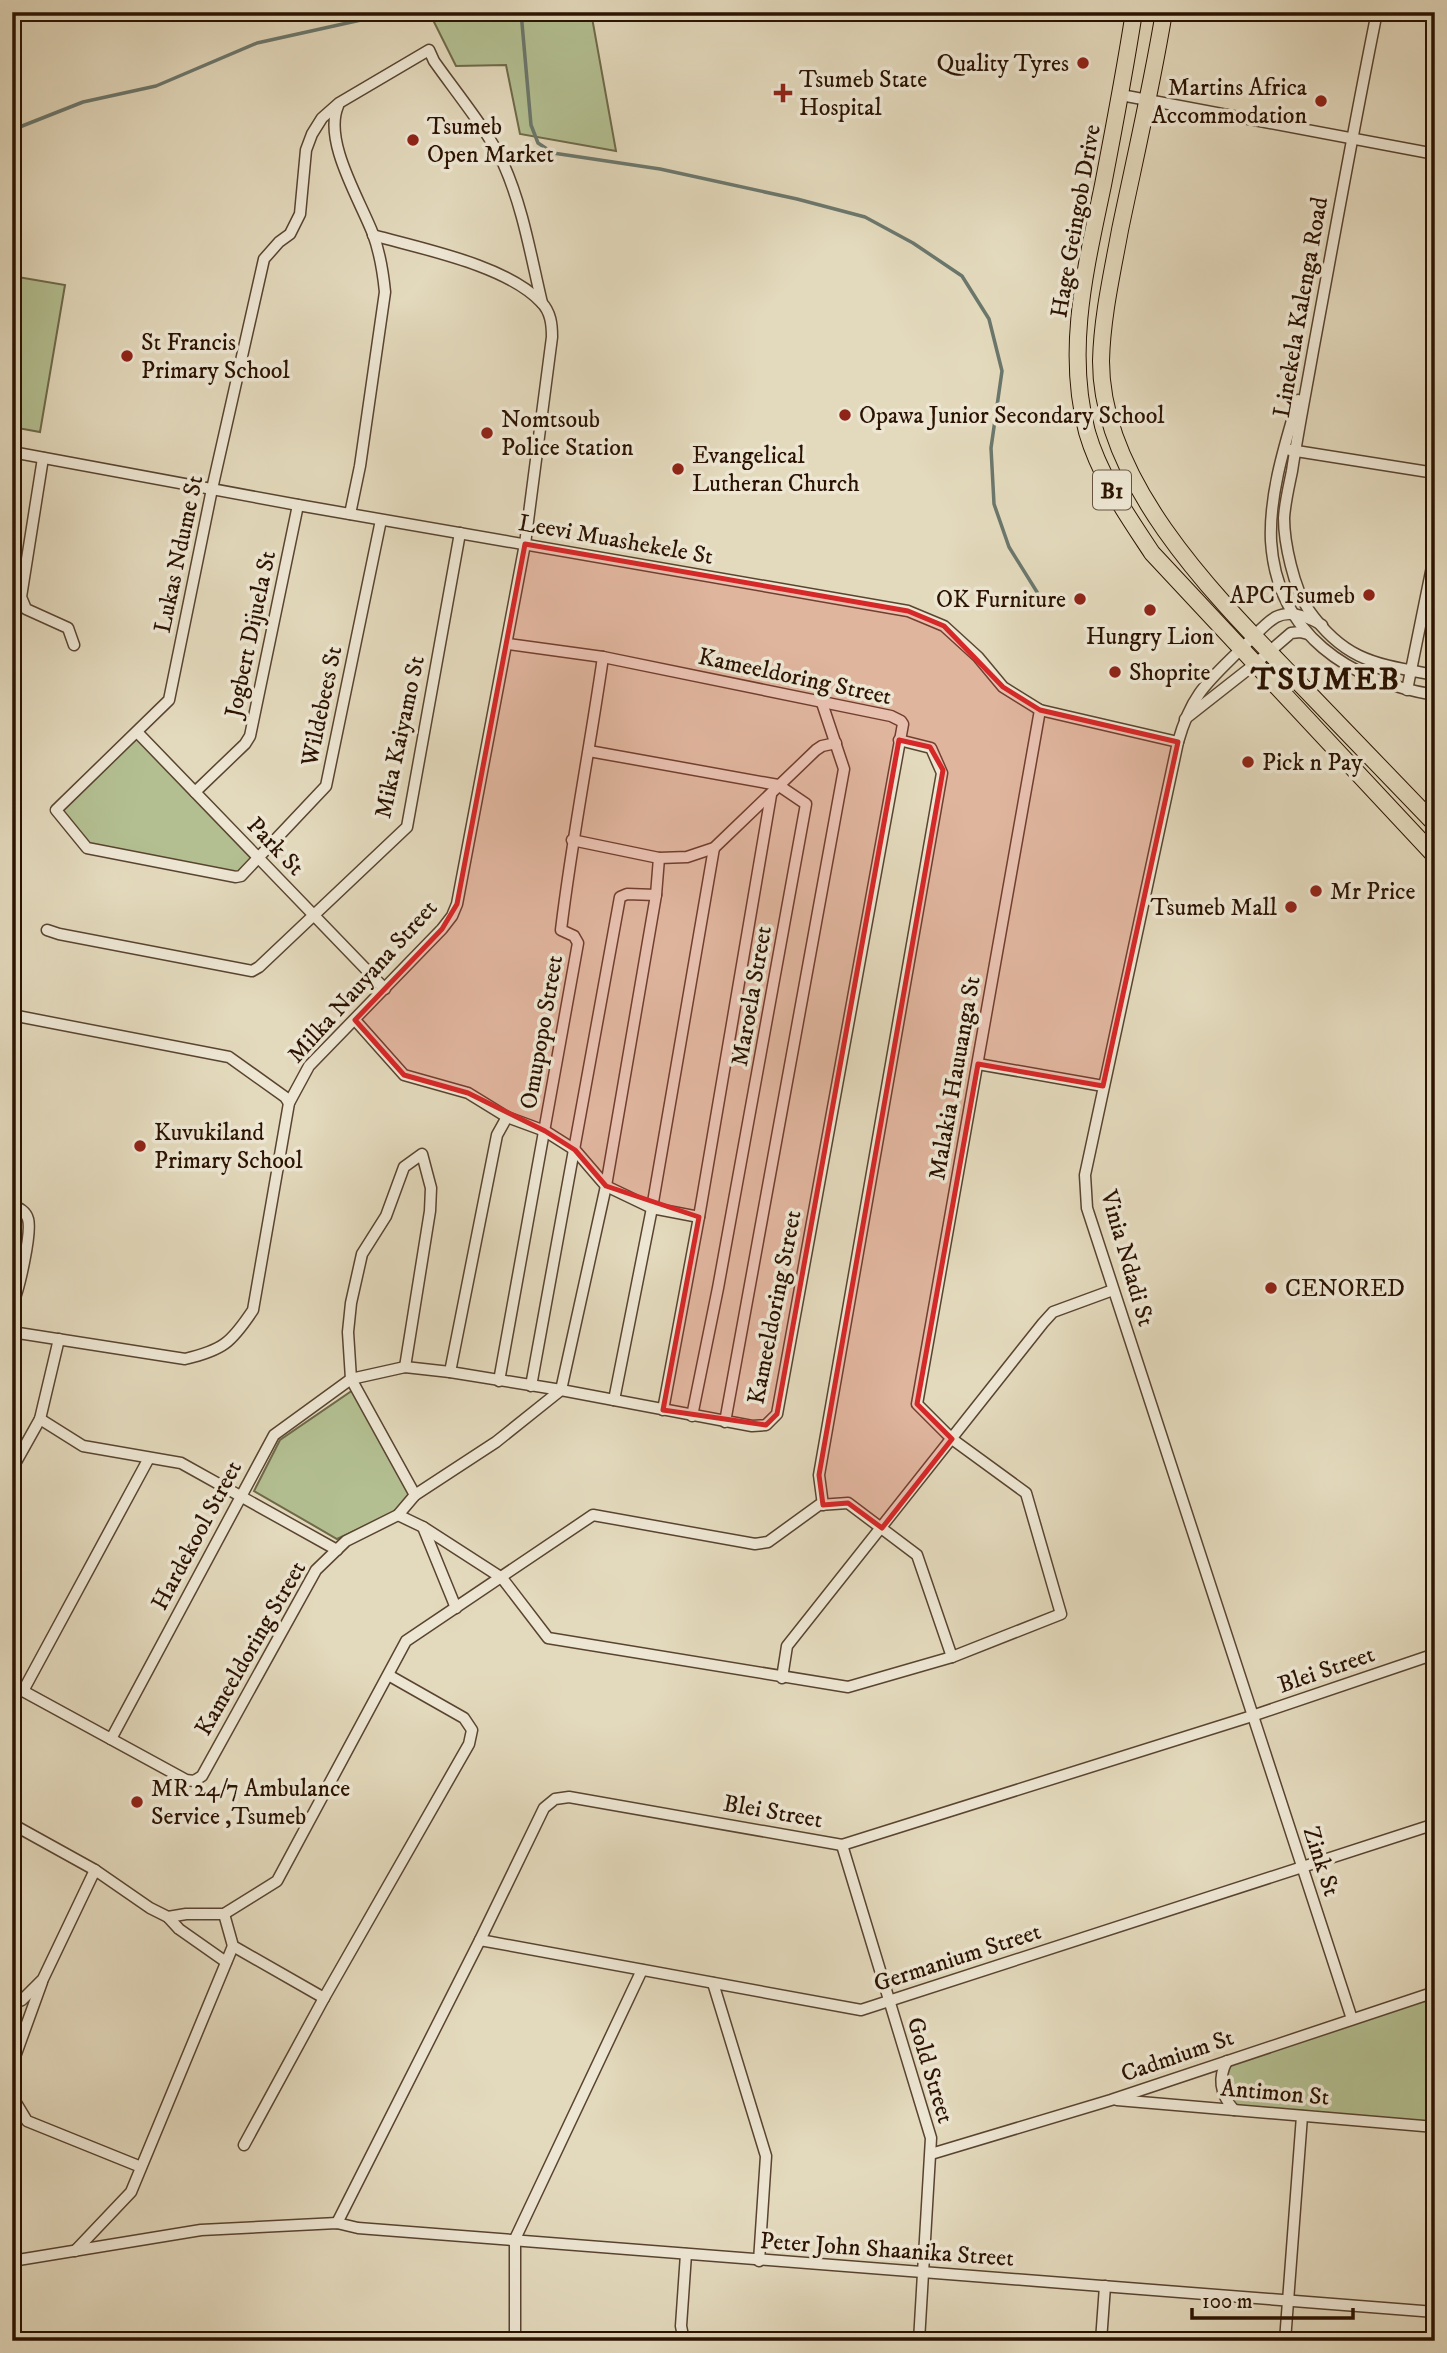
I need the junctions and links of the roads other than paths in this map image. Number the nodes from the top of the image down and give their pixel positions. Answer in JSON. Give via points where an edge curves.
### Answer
{"nodes":[{"id":1,"x":1134,"y":12,"type":"edge"},
{"id":2,"x":1164,"y":12,"type":"edge"},
{"id":3,"x":1377,"y":12,"type":"edge"},
{"id":4,"x":1121,"y":95,"type":"junction"},
{"id":5,"x":1146,"y":100,"type":"junction"},
{"id":6,"x":340,"y":103,"type":"junction"},
{"id":7,"x":1352,"y":139,"type":"junction"},
{"id":8,"x":1435,"y":154,"type":"edge"},
{"id":9,"x":373,"y":234,"type":"junction"},
{"id":10,"x":542,"y":303,"type":"junction"},
{"id":11,"x":1289,"y":450,"type":"junction"},
{"id":12,"x":12,"y":452,"type":"edge"},
{"id":13,"x":43,"y":458,"type":"junction"},
{"id":14,"x":1435,"y":473,"type":"edge"},
{"id":15,"x":212,"y":489,"type":"junction"},
{"id":16,"x":298,"y":505,"type":"junction"},
{"id":17,"x":350,"y":514,"type":"junction"},
{"id":18,"x":381,"y":520,"type":"junction"},
{"id":19,"x":460,"y":533,"type":"junction"},
{"id":20,"x":525,"y":544,"type":"junction"},
{"id":21,"x":1435,"y":552,"type":"edge"},
{"id":22,"x":1282,"y":593,"type":"junction"},
{"id":23,"x":1300,"y":615,"type":"junction"},
{"id":24,"x":1278,"y":616,"type":"junction"},
{"id":25,"x":1291,"y":633,"type":"junction"},
{"id":26,"x":1308,"y":634,"type":"junction"},
{"id":27,"x":1254,"y":636,"type":"junction"},
{"id":28,"x":508,"y":643,"type":"junction"},
{"id":29,"x":74,"y":645,"type":"dead end"},
{"id":30,"x":1241,"y":649,"type":"junction"},
{"id":31,"x":1269,"y":652,"type":"junction"},
{"id":32,"x":603,"y":657,"type":"junction"},
{"id":33,"x":1255,"y":664,"type":"junction"},
{"id":34,"x":1411,"y":670,"type":"junction"},
{"id":35,"x":1435,"y":674,"type":"edge"},
{"id":36,"x":1407,"y":690,"type":"junction"},
{"id":37,"x":1435,"y":695,"type":"edge"},
{"id":38,"x":822,"y":704,"type":"junction"},
{"id":39,"x":1040,"y":710,"type":"junction"},
{"id":40,"x":1184,"y":720,"type":"junction"},
{"id":41,"x":137,"y":732,"type":"junction"},
{"id":42,"x":899,"y":740,"type":"junction"},
{"id":43,"x":1178,"y":742,"type":"junction"},
{"id":44,"x":836,"y":743,"type":"junction"},
{"id":45,"x":589,"y":751,"type":"junction"},
{"id":46,"x":778,"y":785,"type":"junction"},
{"id":47,"x":195,"y":792,"type":"junction"},
{"id":48,"x":771,"y":795,"type":"junction"},
{"id":49,"x":57,"y":812,"type":"joint"},
{"id":50,"x":1435,"y":824,"type":"edge"},
{"id":51,"x":572,"y":840,"type":"junction"},
{"id":52,"x":714,"y":848,"type":"junction"},
{"id":53,"x":1435,"y":856,"type":"edge"},
{"id":54,"x":259,"y":858,"type":"junction"},
{"id":55,"x":659,"y":858,"type":"junction"},
{"id":56,"x":656,"y":895,"type":"junction"},
{"id":57,"x":313,"y":914,"type":"junction"},
{"id":58,"x":47,"y":930,"type":"dead end"},
{"id":59,"x":385,"y":989,"type":"junction"},
{"id":60,"x":12,"y":1015,"type":"edge"},
{"id":61,"x":355,"y":1020,"type":"junction"},
{"id":62,"x":978,"y":1063,"type":"junction"},
{"id":63,"x":1103,"y":1086,"type":"junction"},
{"id":64,"x":289,"y":1103,"type":"junction"},
{"id":65,"x":506,"y":1117,"type":"junction"},
{"id":66,"x":545,"y":1132,"type":"junction"},
{"id":67,"x":575,"y":1150,"type":"junction"},
{"id":68,"x":606,"y":1186,"type":"junction"},
{"id":69,"x":12,"y":1205,"type":"edge"},
{"id":70,"x":652,"y":1208,"type":"junction"},
{"id":71,"x":699,"y":1217,"type":"junction"},
{"id":72,"x":1114,"y":1290,"type":"junction"},
{"id":73,"x":12,"y":1305,"type":"edge"},
{"id":74,"x":12,"y":1332,"type":"edge"},
{"id":75,"x":59,"y":1339,"type":"junction"},
{"id":76,"x":405,"y":1367,"type":"junction"},
{"id":77,"x":450,"y":1372,"type":"junction"},
{"id":78,"x":351,"y":1379,"type":"junction"},
{"id":79,"x":499,"y":1381,"type":"junction"},
{"id":80,"x":531,"y":1386,"type":"junction"},
{"id":81,"x":561,"y":1390,"type":"junction"},
{"id":82,"x":614,"y":1400,"type":"junction"},
{"id":83,"x":663,"y":1410,"type":"junction"},
{"id":84,"x":692,"y":1416,"type":"junction"},
{"id":85,"x":40,"y":1419,"type":"junction"},
{"id":86,"x":725,"y":1422,"type":"junction"},
{"id":87,"x":952,"y":1439,"type":"junction"},
{"id":88,"x":149,"y":1458,"type":"junction"},
{"id":89,"x":12,"y":1469,"type":"edge"},
{"id":90,"x":415,"y":1495,"type":"junction"},
{"id":91,"x":241,"y":1497,"type":"junction"},
{"id":92,"x":823,"y":1505,"type":"junction"},
{"id":93,"x":398,"y":1516,"type":"junction"},
{"id":94,"x":423,"y":1527,"type":"junction"},
{"id":95,"x":882,"y":1528,"type":"junction"},
{"id":96,"x":337,"y":1550,"type":"junction"},
{"id":97,"x":502,"y":1578,"type":"junction"},
{"id":98,"x":456,"y":1608,"type":"junction"},
{"id":99,"x":1435,"y":1654,"type":"edge"},
{"id":100,"x":952,"y":1657,"type":"junction"},
{"id":101,"x":390,"y":1675,"type":"junction"},
{"id":102,"x":782,"y":1678,"type":"junction"},
{"id":103,"x":12,"y":1685,"type":"edge"},
{"id":104,"x":23,"y":1691,"type":"junction"},
{"id":105,"x":1252,"y":1716,"type":"junction"},
{"id":106,"x":111,"y":1739,"type":"junction"},
{"id":107,"x":1435,"y":1824,"type":"edge"},
{"id":108,"x":13,"y":1825,"type":"edge"},
{"id":109,"x":842,"y":1845,"type":"junction"},
{"id":110,"x":1302,"y":1867,"type":"junction"},
{"id":111,"x":95,"y":1870,"type":"junction"},
{"id":112,"x":224,"y":1914,"type":"junction"},
{"id":113,"x":168,"y":1917,"type":"junction"},
{"id":114,"x":480,"y":1940,"type":"junction"},
{"id":115,"x":233,"y":1946,"type":"junction"},
{"id":116,"x":226,"y":1962,"type":"junction"},
{"id":117,"x":642,"y":1970,"type":"junction"},
{"id":118,"x":43,"y":1979,"type":"junction"},
{"id":119,"x":713,"y":1983,"type":"junction"},
{"id":120,"x":1435,"y":1992,"type":"edge"},
{"id":121,"x":324,"y":1998,"type":"junction"},
{"id":122,"x":887,"y":2001,"type":"junction"},
{"id":123,"x":12,"y":2004,"type":"edge"},
{"id":124,"x":1352,"y":2019,"type":"junction"},
{"id":125,"x":1227,"y":2061,"type":"junction"},
{"id":126,"x":12,"y":2065,"type":"edge"},
{"id":127,"x":12,"y":2096,"type":"edge"},
{"id":128,"x":1111,"y":2100,"type":"junction"},
{"id":129,"x":1234,"y":2110,"type":"junction"},
{"id":130,"x":1302,"y":2116,"type":"junction"},
{"id":131,"x":1435,"y":2127,"type":"edge"},
{"id":132,"x":244,"y":2145,"type":"dead end"},
{"id":133,"x":931,"y":2154,"type":"junction"},
{"id":134,"x":141,"y":2167,"type":"junction"},
{"id":135,"x":337,"y":2223,"type":"junction"},
{"id":136,"x":514,"y":2239,"type":"junction"},
{"id":137,"x":75,"y":2251,"type":"junction"},
{"id":138,"x":685,"y":2254,"type":"junction"},
{"id":139,"x":12,"y":2261,"type":"edge"},
{"id":140,"x":759,"y":2261,"type":"junction"},
{"id":141,"x":922,"y":2272,"type":"junction"},
{"id":142,"x":1105,"y":2286,"type":"junction"},
{"id":143,"x":1288,"y":2301,"type":"junction"},
{"id":144,"x":1435,"y":2312,"type":"edge"},
{"id":145,"x":516,"y":2341,"type":"edge"},
{"id":146,"x":684,"y":2341,"type":"edge"},
{"id":147,"x":919,"y":2341,"type":"edge"},
{"id":148,"x":1101,"y":2341,"type":"edge"},
{"id":149,"x":1285,"y":2341,"type":"edge"}],
"edges":[{"from":1,"to":4,"type":"highway","name":"Hage Geingob Drive","number":"B1"},
{"from":2,"to":5,"type":"highway","name":"Hage Geingob Drive","number":"B1"},
{"from":3,"to":7,"type":"street","name":"Linekela Kalenga Road"},
{"from":4,"to":5,"type":"street"},
{"from":4,"to":30,"type":"highway","name":"Hage Geingob Drive","number":"B1","via":[[1080,305],[1078,387],[1087,431],[1116,498],[1152,553]]},
{"from":5,"to":7,"type":"street"},
{"from":5,"to":27,"type":"highway","name":"Hage Geingob Drive","number":"B1","via":[[1105,308],[1103,388],[1119,447],[1143,499]]},
{"from":6,"to":9,"type":"street","via":[[334,119],[340,151]]},
{"from":6,"to":10,"type":"street","via":[[429,50],[503,165]]},
{"from":6,"to":15,"type":"street","name":"Lukas Ndume St","via":[[322,118],[306,150],[304,197],[295,228],[264,259]]},
{"from":7,"to":8,"type":"street"},
{"from":7,"to":11,"type":"street","name":"Linekela Kalenga Road","via":[[1314,347]]},
{"from":9,"to":10,"type":"street","via":[[459,258],[511,281]]},
{"from":9,"to":17,"type":"street","via":[[386,292]]},
{"from":10,"to":20,"type":"street","name":"Milka Nauyana Street","via":[[551,320],[552,337]]},
{"from":11,"to":14,"type":"street"},
{"from":11,"to":22,"type":"street","via":[[1272,515],[1271,541]]},
{"from":11,"to":23,"type":"street","name":"Linekela Kalenga Road","via":[[1284,517],[1286,545],[1300,590]]},
{"from":12,"to":13,"type":"street","name":"Leevi Muashekele St"},
{"from":13,"to":15,"type":"street","name":"Leevi Muashekele St"},
{"from":13,"to":29,"type":"street","via":[[21,597],[26,609],[68,628]]},
{"from":15,"to":16,"type":"street","name":"Leevi Muashekele St"},
{"from":15,"to":41,"type":"street","name":"Lukas Ndume St","via":[[171,696]]},
{"from":16,"to":17,"type":"street","name":"Leevi Muashekele St"},
{"from":16,"to":47,"type":"street","name":"Jogbert Dijuela St","via":[[250,736]]},
{"from":17,"to":18,"type":"street","name":"Leevi Muashekele St"},
{"from":18,"to":19,"type":"street","name":"Leevi Muashekele St"},
{"from":18,"to":54,"type":"street","name":"Wildebees St","via":[[327,785]]},
{"from":19,"to":20,"type":"street","name":"Leevi Muashekele St"},
{"from":19,"to":57,"type":"street","name":"Mika Kaiyamo St","via":[[407,827]]},
{"from":20,"to":28,"type":"street","name":"Milka Nauyana Street"},
{"from":20,"to":39,"type":"street","name":"Leevi Muashekele St","via":[[908,611],[944,626],[1003,687]]},
{"from":21,"to":34,"type":"street"},
{"from":22,"to":23,"type":"street"},
{"from":22,"to":24,"type":"street"},
{"from":23,"to":24,"type":"street"},
{"from":23,"to":25,"type":"street"},
{"from":23,"to":26,"type":"street"},
{"from":23,"to":34,"type":"street","via":[[1322,625],[1335,640],[1375,664]]},
{"from":24,"to":27,"type":"street","name":"Vinia Ndadi St"},
{"from":25,"to":26,"type":"street"},
{"from":25,"to":31,"type":"street"},
{"from":26,"to":36,"type":"street","via":[[1357,672]]},
{"from":27,"to":30,"type":"street","name":"Vinia Ndadi St"},
{"from":27,"to":31,"type":"highway","name":"Hage Geingob Drive","number":"B1"},
{"from":28,"to":32,"type":"street","name":"Kameeldoring Street"},
{"from":28,"to":59,"type":"street","name":"Milka Nauyana Street","via":[[457,904],[442,929]]},
{"from":30,"to":33,"type":"highway","name":"Hage Geingob Drive","number":"B1"},
{"from":30,"to":40,"type":"street","name":"Vinia Ndadi St","via":[[1212,677]]},
{"from":31,"to":33,"type":"street"},
{"from":31,"to":50,"type":"highway","name":"Hage Geingob Drive","number":"B1"},
{"from":32,"to":38,"type":"street","name":"Kameeldoring Street"},
{"from":32,"to":45,"type":"street","name":"Omupopo Street"},
{"from":33,"to":40,"type":"street"},
{"from":33,"to":53,"type":"highway","name":"Hage Geingob Drive","number":"B1"},
{"from":34,"to":35,"type":"street"},
{"from":34,"to":36,"type":"street"},
{"from":36,"to":37,"type":"street"},
{"from":38,"to":42,"type":"street","name":"Kameeldoring Street","via":[[897,719],[903,724]]},
{"from":38,"to":44,"type":"street"},
{"from":39,"to":43,"type":"street","name":"Leevi Muashekele St"},
{"from":39,"to":62,"type":"street","name":"Malakia Hauuanga St"},
{"from":40,"to":43,"type":"street","name":"Vinia Ndadi St"},
{"from":41,"to":47,"type":"street","name":"Park St"},
{"from":41,"to":49,"type":"street","name":"Lukas Ndume St"},
{"from":42,"to":86,"type":"street","name":"Kameeldoring Street","via":[[777,1413],[766,1425]]},
{"from":42,"to":92,"type":"street","via":[[931,748],[942,773],[819,1475]]},
{"from":43,"to":63,"type":"street","name":"Vinia Ndadi St"},
{"from":44,"to":46,"type":"street","via":[[821,746]]},
{"from":44,"to":86,"type":"street","via":[[844,769]]},
{"from":45,"to":46,"type":"street","name":"Maroela Street"},
{"from":45,"to":51,"type":"street","name":"Omupopo Street"},
{"from":46,"to":48,"type":"street"},
{"from":46,"to":84,"type":"street","name":"Maroela Street","via":[[806,804]]},
{"from":47,"to":54,"type":"street","name":"Park St"},
{"from":48,"to":52,"type":"street"},
{"from":48,"to":71,"type":"street"},
{"from":49,"to":54,"type":"street","name":"Wildebees St","via":[[87,848],[236,877]]},
{"from":51,"to":55,"type":"street"},
{"from":51,"to":66,"type":"street","name":"Omupopo Street","via":[[561,930],[578,943]]},
{"from":52,"to":55,"type":"street","via":[[687,857]]},
{"from":52,"to":70,"type":"street"},
{"from":54,"to":57,"type":"street","name":"Park St"},
{"from":55,"to":56,"type":"street"},
{"from":56,"to":67,"type":"street","via":[[620,897]]},
{"from":56,"to":68,"type":"street"},
{"from":57,"to":58,"type":"street","name":"Mika Kaiyamo St","via":[[252,971]]},
{"from":57,"to":59,"type":"street","name":"Park St"},
{"from":59,"to":61,"type":"street","name":"Milka Nauyana Street"},
{"from":60,"to":64,"type":"street","via":[[229,1057]]},
{"from":61,"to":64,"type":"street","name":"Milka Nauyana Street","via":[[309,1066]]},
{"from":61,"to":65,"type":"street","via":[[404,1075],[468,1093]]},
{"from":62,"to":63,"type":"street"},
{"from":62,"to":87,"type":"street","name":"Malakia Hauuanga St","via":[[917,1404]]},
{"from":63,"to":72,"type":"street","name":"Vinia Ndadi St","via":[[1085,1175],[1087,1208]]},
{"from":64,"to":75,"type":"street","name":"Milka Nauyana Street","via":[[253,1310],[236,1336],[209,1353],[185,1359]]},
{"from":65,"to":66,"type":"street"},
{"from":65,"to":77,"type":"street","via":[[497,1135]]},
{"from":66,"to":67,"type":"street"},
{"from":66,"to":79,"type":"street","name":"Omupopo Street"},
{"from":67,"to":68,"type":"street"},
{"from":67,"to":80,"type":"street"},
{"from":68,"to":70,"type":"street"},
{"from":68,"to":81,"type":"street"},
{"from":69,"to":73,"type":"street","via":[[26,1212],[29,1221]]},
{"from":70,"to":71,"type":"street"},
{"from":70,"to":82,"type":"street"},
{"from":71,"to":83,"type":"street"},
{"from":72,"to":87,"type":"street","via":[[1053,1312]]},
{"from":72,"to":105,"type":"street","name":"Vinia Ndadi St"},
{"from":74,"to":75,"type":"street","name":"Milka Nauyana Street"},
{"from":75,"to":85,"type":"street"},
{"from":76,"to":77,"type":"street"},
{"from":76,"to":78,"type":"street"},
{"from":76,"to":78,"type":"street","via":[[430,1211],[431,1188],[422,1154],[404,1167],[386,1216],[362,1254],[348,1332]]},
{"from":77,"to":79,"type":"street"},
{"from":78,"to":90,"type":"street"},
{"from":78,"to":91,"type":"street","name":"Hardekool Street","via":[[274,1435]]},
{"from":79,"to":80,"type":"street"},
{"from":80,"to":81,"type":"street"},
{"from":81,"to":82,"type":"street","name":"Kameeldoring Street"},
{"from":81,"to":90,"type":"street","name":"Kameeldoring Street","via":[[496,1442]]},
{"from":82,"to":83,"type":"street","name":"Kameeldoring Street"},
{"from":83,"to":84,"type":"street","name":"Kameeldoring Street"},
{"from":84,"to":86,"type":"street","name":"Kameeldoring Street"},
{"from":85,"to":88,"type":"street","via":[[83,1446]]},
{"from":85,"to":89,"type":"street"},
{"from":87,"to":95,"type":"street"},
{"from":87,"to":100,"type":"street","via":[[1026,1493],[1061,1612]]},
{"from":88,"to":91,"type":"street","via":[[181,1463]]},
{"from":88,"to":104,"type":"street"},
{"from":90,"to":93,"type":"street","name":"Kameeldoring Street"},
{"from":91,"to":96,"type":"street"},
{"from":91,"to":106,"type":"street","name":"Hardekool Street"},
{"from":92,"to":95,"type":"street","via":[[848,1503]]},
{"from":92,"to":97,"type":"street","via":[[768,1542],[755,1544],[593,1515]]},
{"from":93,"to":94,"type":"street"},
{"from":93,"to":96,"type":"street","name":"Kameeldoring Street"},
{"from":94,"to":97,"type":"street"},
{"from":94,"to":98,"type":"street"},
{"from":95,"to":100,"type":"street","via":[[917,1555]]},
{"from":95,"to":102,"type":"street","via":[[787,1646]]},
{"from":96,"to":106,"type":"street","name":"Kameeldoring Street","via":[[316,1570],[202,1776],[186,1780]]},
{"from":97,"to":98,"type":"street"},
{"from":97,"to":102,"type":"street","via":[[548,1638]]},
{"from":98,"to":101,"type":"street","via":[[406,1641]]},
{"from":99,"to":105,"type":"street","name":"Blei Street"},
{"from":100,"to":102,"type":"street","via":[[848,1687]]},
{"from":101,"to":112,"type":"street","via":[[277,1881]]},
{"from":101,"to":121,"type":"street","via":[[464,1717],[472,1730],[469,1744]]},
{"from":103,"to":104,"type":"street","name":"Kameeldoring Street"},
{"from":104,"to":106,"type":"street","name":"Kameeldoring Street"},
{"from":105,"to":109,"type":"street","name":"Blei Street"},
{"from":105,"to":110,"type":"street","name":"Zink St"},
{"from":107,"to":110,"type":"street","name":"Germanium Street"},
{"from":108,"to":111,"type":"street"},
{"from":109,"to":114,"type":"street","name":"Blei Street","via":[[569,1797],[555,1799],[544,1808]]},
{"from":109,"to":122,"type":"street","name":"Gold Street"},
{"from":110,"to":122,"type":"street","name":"Germanium Street"},
{"from":110,"to":124,"type":"street","name":"Zink St"},
{"from":111,"to":113,"type":"street"},
{"from":111,"to":118,"type":"street"},
{"from":112,"to":113,"type":"street"},
{"from":112,"to":115,"type":"street"},
{"from":113,"to":116,"type":"street"},
{"from":114,"to":117,"type":"street","name":"Germanium Street"},
{"from":114,"to":135,"type":"street","name":"Blei Street"},
{"from":115,"to":116,"type":"street"},
{"from":115,"to":121,"type":"street"},
{"from":116,"to":134,"type":"street"},
{"from":117,"to":119,"type":"street","name":"Germanium Street"},
{"from":117,"to":136,"type":"street"},
{"from":118,"to":123,"type":"street"},
{"from":118,"to":126,"type":"street"},
{"from":119,"to":122,"type":"street","name":"Germanium Street","via":[[853,2009]]},
{"from":119,"to":140,"type":"street","via":[[766,2156]]},
{"from":120,"to":124,"type":"street","name":"Cadmium St"},
{"from":121,"to":132,"type":"street"},
{"from":122,"to":133,"type":"street","name":"Gold Street","via":[[931,2138]]},
{"from":124,"to":125,"type":"street","name":"Cadmium St"},
{"from":125,"to":128,"type":"street","name":"Cadmium St"},
{"from":125,"to":129,"type":"street","via":[[1221,2084]]},
{"from":127,"to":134,"type":"street","via":[[27,2121]]},
{"from":128,"to":129,"type":"street","name":"Antimon St"},
{"from":128,"to":133,"type":"street","name":"Cadmium St"},
{"from":129,"to":130,"type":"street","name":"Antimon St"},
{"from":130,"to":131,"type":"street","name":"Antimon St"},
{"from":130,"to":143,"type":"street"},
{"from":133,"to":141,"type":"street","name":"Gold Street"},
{"from":134,"to":137,"type":"street","via":[[131,2192]]},
{"from":135,"to":136,"type":"street","name":"Peter John Shaanika Street"},
{"from":135,"to":137,"type":"street","name":"Peter John Shaanika Street","via":[[201,2231]]},
{"from":136,"to":138,"type":"street","name":"Peter John Shaanika Street"},
{"from":136,"to":145,"type":"street"},
{"from":137,"to":139,"type":"street","name":"Peter John Shaanika Street"},
{"from":138,"to":140,"type":"street","name":"Peter John Shaanika Street"},
{"from":138,"to":146,"type":"street"},
{"from":140,"to":141,"type":"street","name":"Peter John Shaanika Street"},
{"from":141,"to":142,"type":"street","name":"Peter John Shaanika Street"},
{"from":141,"to":147,"type":"street","name":"Gold Street"},
{"from":142,"to":143,"type":"street","name":"Peter John Shaanika Street"},
{"from":142,"to":148,"type":"street"},
{"from":143,"to":144,"type":"street","name":"Peter John Shaanika Street"},
{"from":143,"to":149,"type":"street"}]}
